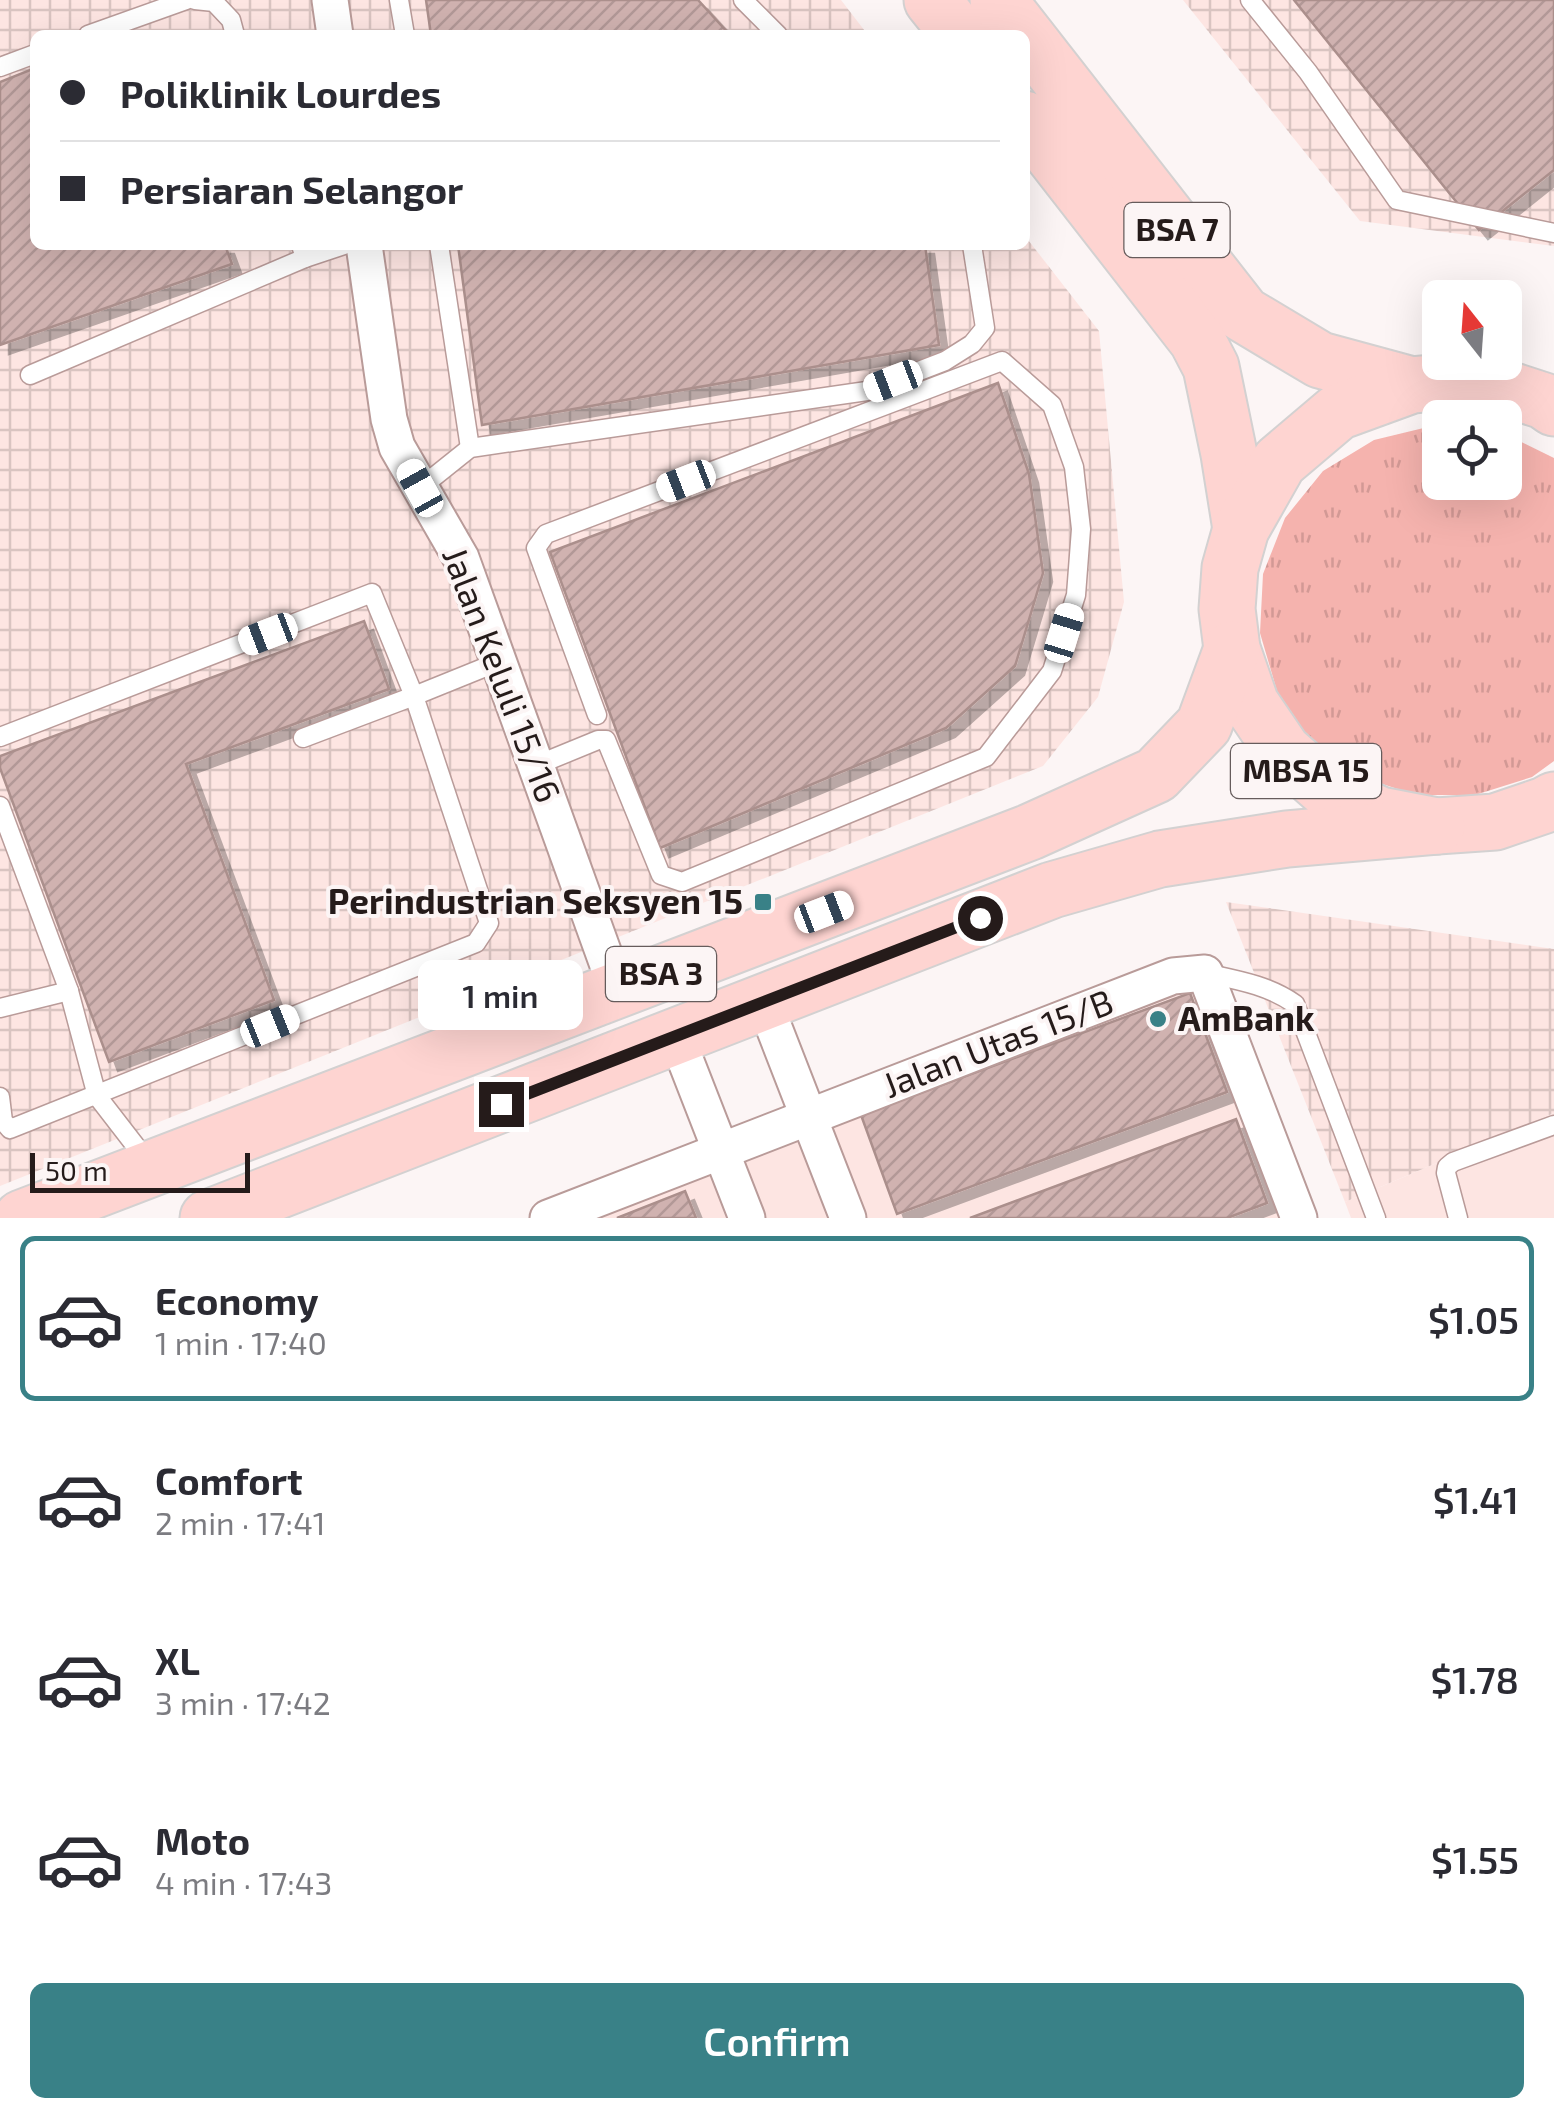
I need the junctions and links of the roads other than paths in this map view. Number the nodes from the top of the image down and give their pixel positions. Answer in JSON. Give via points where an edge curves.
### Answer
{"nodes":[{"id":1,"x":186,"y":0,"type":"edge"},
{"id":2,"x":195,"y":0,"type":"edge"},
{"id":3,"x":330,"y":0,"type":"edge"},
{"id":4,"x":399,"y":0,"type":"edge"},
{"id":5,"x":743,"y":0,"type":"edge"},
{"id":6,"x":932,"y":0,"type":"edge"},
{"id":7,"x":998,"y":0,"type":"edge"},
{"id":8,"x":1250,"y":0,"type":"edge"},
{"id":9,"x":102,"y":30,"type":"edge"},
{"id":10,"x":234,"y":30,"type":"edge"},
{"id":11,"x":333,"y":30,"type":"edge"},
{"id":12,"x":404,"y":30,"type":"edge"},
{"id":13,"x":773,"y":30,"type":"edge"},
{"id":14,"x":956,"y":30,"type":"edge"},
{"id":15,"x":1021,"y":30,"type":"edge"},
{"id":16,"x":1030,"y":41,"type":"edge"},
{"id":17,"x":30,"y":56,"type":"edge"},
{"id":18,"x":0,"y":66,"type":"edge"},
{"id":19,"x":1030,"y":125,"type":"edge"},
{"id":20,"x":1554,"y":233,"type":"edge"},
{"id":21,"x":365,"y":250,"type":"edge"},
{"id":22,"x":440,"y":250,"type":"edge"},
{"id":23,"x":973,"y":250,"type":"edge"},
{"id":24,"x":303,"y":252,"type":"edge"},
{"id":25,"x":30,"y":374,"type":"dead end"},
{"id":26,"x":1412,"y":385,"type":"junction"},
{"id":27,"x":1551,"y":403,"type":"edge"},
{"id":28,"x":470,"y":448,"type":"junction"},
{"id":29,"x":420,"y":488,"type":"junction"},
{"id":30,"x":1241,"y":529,"type":"junction"},
{"id":31,"x":1232,"y":649,"type":"junction"},
{"id":32,"x":498,"y":662,"type":"junction"},
{"id":33,"x":414,"y":696,"type":"junction"},
{"id":34,"x":596,"y":715,"type":"dead end"},
{"id":35,"x":0,"y":737,"type":"edge"},
{"id":36,"x":303,"y":738,"type":"dead end"},
{"id":37,"x":537,"y":765,"type":"junction"},
{"id":38,"x":1554,"y":800,"type":"edge"},
{"id":39,"x":0,"y":806,"type":"edge"},
{"id":40,"x":1495,"y":822,"type":"junction"},
{"id":41,"x":1437,"y":826,"type":"junction"},
{"id":42,"x":1554,"y":846,"type":"edge"},
{"id":43,"x":1205,"y":973,"type":"junction"},
{"id":44,"x":617,"y":990,"type":"junction"},
{"id":45,"x":68,"y":991,"type":"junction"},
{"id":46,"x":764,"y":1002,"type":"junction"},
{"id":47,"x":0,"y":1008,"type":"edge"},
{"id":48,"x":676,"y":1036,"type":"junction"},
{"id":49,"x":0,"y":1096,"type":"edge"},
{"id":50,"x":97,"y":1096,"type":"junction"},
{"id":51,"x":809,"y":1117,"type":"junction"},
{"id":52,"x":1554,"y":1125,"type":"edge"},
{"id":53,"x":721,"y":1151,"type":"junction"},
{"id":54,"x":152,"y":1168,"type":"junction"},
{"id":55,"x":297,"y":1202,"type":"edge"},
{"id":56,"x":22,"y":1218,"type":"edge"},
{"id":57,"x":208,"y":1218,"type":"edge"},
{"id":58,"x":548,"y":1218,"type":"edge"},
{"id":59,"x":746,"y":1218,"type":"edge"},
{"id":60,"x":848,"y":1218,"type":"edge"},
{"id":61,"x":1299,"y":1218,"type":"edge"},
{"id":62,"x":1376,"y":1218,"type":"edge"},
{"id":63,"x":1458,"y":1218,"type":"edge"}],
"edges":[{"from":1,"to":9,"type":"lane"},
{"from":2,"to":10,"type":"lane","via":[[214,2]]},
{"from":3,"to":11,"type":"street"},
{"from":4,"to":12,"type":"lane"},
{"from":5,"to":13,"type":"lane"},
{"from":6,"to":14,"type":"main road"},
{"from":7,"to":15,"type":"main road","number":"BSA 7"},
{"from":8,"to":20,"type":"lane","via":[[1397,200]]},
{"from":16,"to":26,"type":"main road","number":"BSA 7","via":[[1243,314],[1320,360]]},
{"from":17,"to":18,"type":"lane"},
{"from":19,"to":30,"type":"main road","number":"BSA 7","via":[[1212,368]]},
{"from":21,"to":29,"type":"street","name":"Jalan Keluli 15/16","via":[[389,418],[396,448]]},
{"from":22,"to":28,"type":"lane"},
{"from":23,"to":28,"type":"lane","via":[[985,328],[945,361],[867,391]]},
{"from":24,"to":25,"type":"lane"},
{"from":26,"to":27,"type":"main road","number":"MBSA 15","via":[[1456,381]]},
{"from":26,"to":30,"type":"main road","number":"MBSA 15","via":[[1338,412],[1279,462]]},
{"from":28,"to":29,"type":"lane"},
{"from":29,"to":32,"type":"street","name":"Jalan Keluli 15/16","via":[[461,558]]},
{"from":30,"to":31,"type":"main road","number":"MBSA 15","via":[[1230,568]]},
{"from":31,"to":41,"type":"main road","number":"MBSA 15","via":[[1251,704],[1283,752],[1327,790],[1380,815]]},
{"from":31,"to":44,"type":"main road","number":"BSA 3","via":[[1204,725],[1156,776],[1030,832]]},
{"from":32,"to":33,"type":"lane"},
{"from":32,"to":37,"type":"street","name":"Jalan Keluli 15/16"},
{"from":33,"to":35,"type":"lane","via":[[372,593]]},
{"from":33,"to":36,"type":"lane"},
{"from":33,"to":50,"type":"lane","via":[[489,923],[476,943]]},
{"from":34,"to":37,"type":"lane","via":[[536,548],[546,534],[1002,361],[1052,405],[1074,466],[1081,529],[1076,595],[1052,671],[986,757],[682,882],[661,876],[606,740]]},
{"from":37,"to":44,"type":"street","name":"Jalan Keluli 15/16"},
{"from":38,"to":40,"type":"main road","number":"MBSA 15"},
{"from":39,"to":45,"type":"lane"},
{"from":40,"to":41,"type":"main road","number":"MBSA 15"},
{"from":40,"to":42,"type":"main road"},
{"from":41,"to":46,"type":"main road","number":"BSA 3","via":[[1160,859],[1052,890]]},
{"from":43,"to":51,"type":"street","name":"Jalan Utas 15/B","via":[[1173,976]]},
{"from":43,"to":61,"type":"street"},
{"from":43,"to":62,"type":"lane","via":[[1250,982],[1294,1004]]},
{"from":44,"to":54,"type":"main road","number":"BSA 3"},
{"from":45,"to":47,"type":"lane"},
{"from":45,"to":50,"type":"lane"},
{"from":46,"to":48,"type":"main road","number":"BSA 3"},
{"from":46,"to":51,"type":"street"},
{"from":48,"to":53,"type":"street"},
{"from":48,"to":55,"type":"main road","number":"BSA 3"},
{"from":49,"to":50,"type":"lane","via":[[10,1129]]},
{"from":50,"to":54,"type":"lane"},
{"from":51,"to":53,"type":"street","name":"Jalan Utas 15/B"},
{"from":51,"to":60,"type":"street"},
{"from":52,"to":63,"type":"lane","via":[[1446,1167]]},
{"from":53,"to":58,"type":"street","name":"Jalan Utas 15/B"},
{"from":53,"to":59,"type":"street"},
{"from":54,"to":56,"type":"main road","number":"BSA 3"},
{"from":55,"to":57,"type":"main road","number":"BSA 3"}]}
